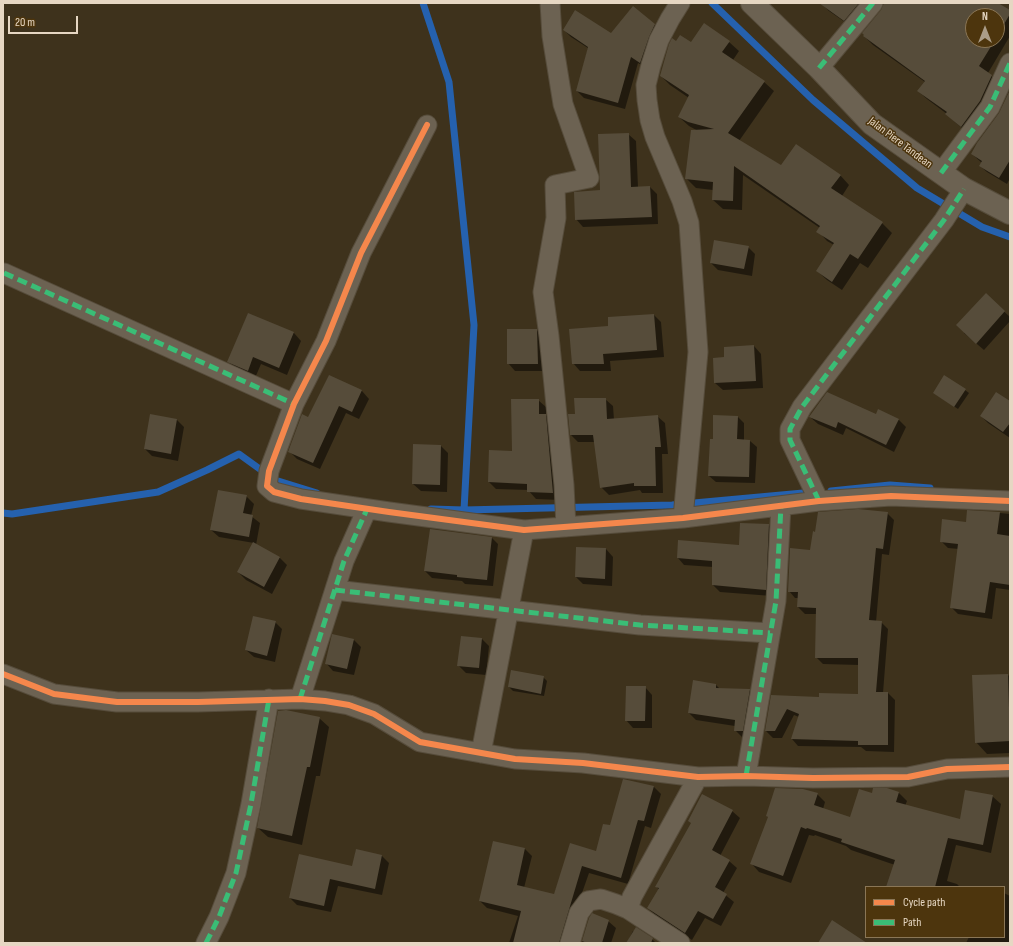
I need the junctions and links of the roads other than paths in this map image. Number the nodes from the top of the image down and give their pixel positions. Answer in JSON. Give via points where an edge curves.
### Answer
{"nodes":[{"id":1,"x":550,"y":3,"type":"edge"},
{"id":2,"x":680,"y":3,"type":"edge"},
{"id":3,"x":752,"y":3,"type":"edge"},
{"id":4,"x":873,"y":3,"type":"edge"},
{"id":5,"x":1010,"y":63,"type":"edge"},
{"id":6,"x":819,"y":68,"type":"junction"},
{"id":7,"x":427,"y":125,"type":"dead end"},
{"id":8,"x":941,"y":173,"type":"junction"},
{"id":9,"x":961,"y":193,"type":"junction"},
{"id":10,"x":1010,"y":213,"type":"edge"},
{"id":11,"x":4,"y":273,"type":"edge"},
{"id":12,"x":294,"y":404,"type":"junction"},
{"id":13,"x":819,"y":501,"type":"junction"},
{"id":14,"x":1010,"y":501,"type":"edge"},
{"id":15,"x":781,"y":506,"type":"junction"},
{"id":16,"x":367,"y":509,"type":"junction"},
{"id":17,"x":683,"y":518,"type":"junction"},
{"id":18,"x":566,"y":527,"type":"junction"},
{"id":19,"x":524,"y":530,"type":"junction"},
{"id":20,"x":334,"y":590,"type":"junction"},
{"id":21,"x":508,"y":610,"type":"junction"},
{"id":22,"x":770,"y":633,"type":"junction"},
{"id":23,"x":3,"y":674,"type":"edge"},
{"id":24,"x":269,"y":699,"type":"junction"},
{"id":25,"x":300,"y":699,"type":"junction"},
{"id":26,"x":481,"y":753,"type":"junction"},
{"id":27,"x":1010,"y":767,"type":"edge"},
{"id":28,"x":746,"y":776,"type":"junction"},
{"id":29,"x":698,"y":777,"type":"junction"},
{"id":30,"x":628,"y":909,"type":"junction"},
{"id":31,"x":206,"y":943,"type":"edge"},
{"id":32,"x":570,"y":943,"type":"edge"},
{"id":33,"x":680,"y":943,"type":"edge"}],
"edges":[{"from":1,"to":18,"type":"street","via":[[552,36],[563,104],[589,178],[555,185],[556,218],[543,292],[564,486]]},
{"from":2,"to":17,"type":"street","via":[[659,40],[646,85],[650,120],[689,223],[698,352]]},
{"from":3,"to":6,"type":"street","name":"Jalan Piere Tandean"},
{"from":4,"to":6,"type":"street"},
{"from":5,"to":8,"type":"street","via":[[990,106]]},
{"from":6,"to":8,"type":"street","name":"Jalan Piere Tandean","via":[[872,124]]},
{"from":7,"to":12,"type":"street","via":[[361,254],[326,341]]},
{"from":8,"to":9,"type":"street","name":"Jalan Piere Tandean"},
{"from":9,"to":10,"type":"street","name":"Jalan Piere Tandean"},
{"from":9,"to":13,"type":"street","via":[[944,220],[811,395],[790,428],[790,440]]},
{"from":11,"to":12,"type":"street"},
{"from":12,"to":16,"type":"street","via":[[269,471],[267,486],[274,492],[301,499]]},
{"from":13,"to":14,"type":"street","via":[[891,496]]},
{"from":13,"to":15,"type":"street"},
{"from":15,"to":17,"type":"street"},
{"from":15,"to":22,"type":"street","via":[[776,601]]},
{"from":16,"to":19,"type":"street"},
{"from":16,"to":20,"type":"street"},
{"from":17,"to":18,"type":"street"},
{"from":18,"to":19,"type":"street"},
{"from":19,"to":21,"type":"street"},
{"from":20,"to":21,"type":"street"},
{"from":20,"to":25,"type":"street"},
{"from":21,"to":22,"type":"street","via":[[640,625]]},
{"from":21,"to":26,"type":"street"},
{"from":22,"to":28,"type":"street"},
{"from":23,"to":24,"type":"street","via":[[54,694],[117,702]]},
{"from":24,"to":25,"type":"street"},
{"from":24,"to":31,"type":"street","via":[[236,873]]},
{"from":25,"to":26,"type":"street","via":[[350,705],[374,714],[420,742]]},
{"from":26,"to":29,"type":"street","via":[[515,759],[584,763]]},
{"from":27,"to":28,"type":"street","via":[[947,769],[908,777]]},
{"from":28,"to":29,"type":"street"},
{"from":29,"to":30,"type":"street","via":[[632,897]]},
{"from":30,"to":32,"type":"street","via":[[601,899],[588,901],[579,912]]},
{"from":30,"to":33,"type":"street"}]}
